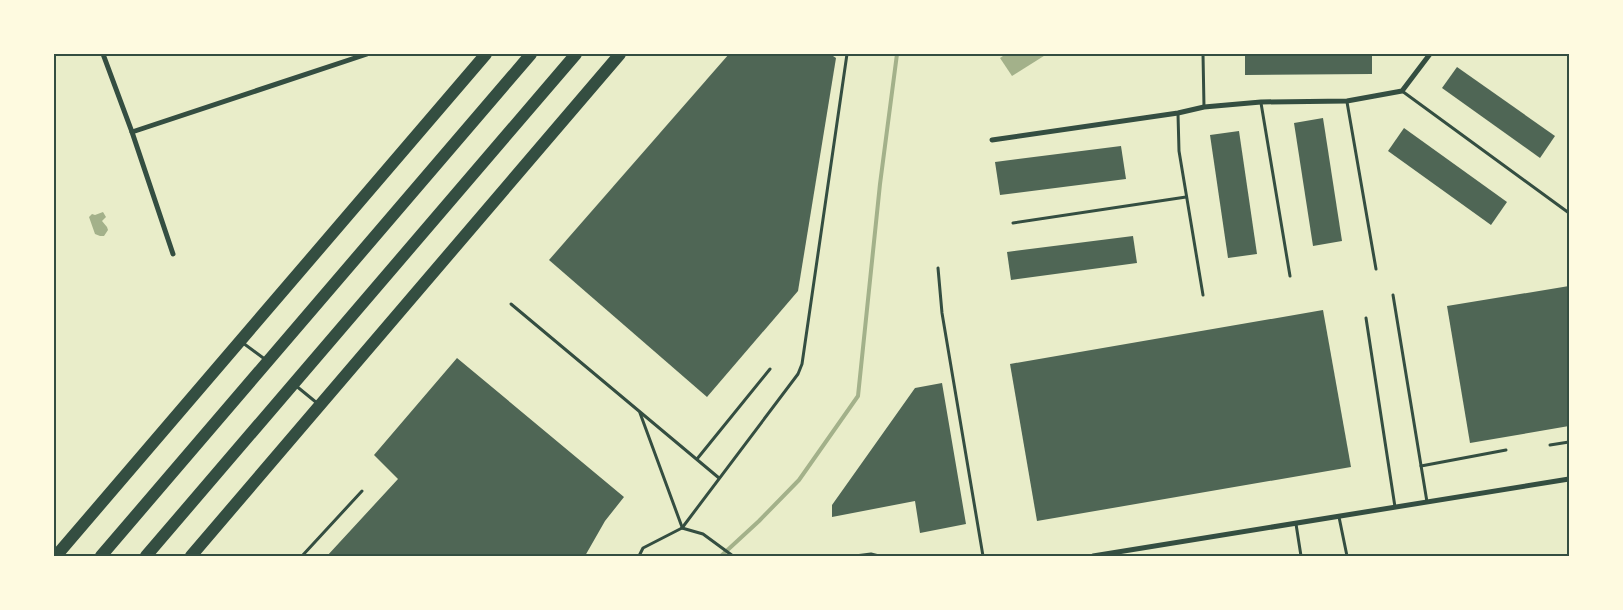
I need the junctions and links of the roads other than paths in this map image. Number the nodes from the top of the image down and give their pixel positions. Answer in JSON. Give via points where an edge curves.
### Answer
{"nodes":[{"id":1,"x":103,"y":54,"type":"edge"},
{"id":2,"x":367,"y":54,"type":"edge"},
{"id":3,"x":486,"y":54,"type":"edge"},
{"id":4,"x":531,"y":54,"type":"edge"},
{"id":5,"x":576,"y":54,"type":"edge"},
{"id":6,"x":620,"y":54,"type":"edge"},
{"id":7,"x":847,"y":54,"type":"edge"},
{"id":8,"x":1203,"y":54,"type":"edge"},
{"id":9,"x":1430,"y":54,"type":"edge"},
{"id":10,"x":1402,"y":92,"type":"junction"},
{"id":11,"x":1347,"y":101,"type":"junction"},
{"id":12,"x":1261,"y":102,"type":"junction"},
{"id":13,"x":1204,"y":107,"type":"junction"},
{"id":14,"x":1178,"y":113,"type":"junction"},
{"id":15,"x":132,"y":132,"type":"junction"},
{"id":16,"x":992,"y":140,"type":"dead end"},
{"id":17,"x":1186,"y":197,"type":"junction"},
{"id":18,"x":1569,"y":213,"type":"edge"},
{"id":19,"x":1013,"y":223,"type":"dead end"},
{"id":20,"x":173,"y":254,"type":"dead end"},
{"id":21,"x":938,"y":268,"type":"dead end"},
{"id":22,"x":1376,"y":269,"type":"dead end"},
{"id":23,"x":1290,"y":276,"type":"dead end"},
{"id":24,"x":1203,"y":295,"type":"dead end"},
{"id":25,"x":1393,"y":295,"type":"dead end"},
{"id":26,"x":512,"y":304,"type":"dead end"},
{"id":27,"x":1366,"y":318,"type":"dead end"},
{"id":28,"x":241,"y":341,"type":"junction"},
{"id":29,"x":267,"y":362,"type":"junction"},
{"id":30,"x":770,"y":369,"type":"dead end"},
{"id":31,"x":294,"y":383,"type":"junction"},
{"id":32,"x":320,"y":405,"type":"junction"},
{"id":33,"x":640,"y":411,"type":"junction"},
{"id":34,"x":1569,"y":442,"type":"edge"},
{"id":35,"x":1550,"y":445,"type":"dead end"},
{"id":36,"x":1506,"y":450,"type":"dead end"},
{"id":37,"x":697,"y":459,"type":"junction"},
{"id":38,"x":1421,"y":466,"type":"junction"},
{"id":39,"x":719,"y":478,"type":"junction"},
{"id":40,"x":1569,"y":479,"type":"edge"},
{"id":41,"x":362,"y":491,"type":"dead end"},
{"id":42,"x":1427,"y":502,"type":"junction"},
{"id":43,"x":1395,"y":507,"type":"junction"},
{"id":44,"x":1339,"y":516,"type":"junction"},
{"id":45,"x":1296,"y":523,"type":"junction"},
{"id":46,"x":682,"y":528,"type":"junction"},
{"id":47,"x":56,"y":556,"type":"edge"},
{"id":48,"x":101,"y":556,"type":"edge"},
{"id":49,"x":146,"y":556,"type":"edge"},
{"id":50,"x":190,"y":556,"type":"edge"},
{"id":51,"x":302,"y":556,"type":"edge"},
{"id":52,"x":639,"y":556,"type":"edge"},
{"id":53,"x":733,"y":556,"type":"edge"},
{"id":54,"x":855,"y":556,"type":"edge"},
{"id":55,"x":879,"y":556,"type":"edge"},
{"id":56,"x":983,"y":556,"type":"edge"},
{"id":57,"x":1093,"y":556,"type":"edge"},
{"id":58,"x":1301,"y":556,"type":"edge"},
{"id":59,"x":1347,"y":556,"type":"edge"}],
"edges":[{"from":1,"to":15,"type":"street"},
{"from":2,"to":15,"type":"street"},
{"from":3,"to":28,"type":"highway"},
{"from":4,"to":29,"type":"highway"},
{"from":5,"to":31,"type":"highway"},
{"from":6,"to":32,"type":"highway"},
{"from":7,"to":39,"type":"lane","via":[[802,364],[798,374]]},
{"from":8,"to":13,"type":"lane"},
{"from":9,"to":10,"type":"street"},
{"from":10,"to":11,"type":"street"},
{"from":10,"to":18,"type":"lane"},
{"from":11,"to":12,"type":"street"},
{"from":11,"to":22,"type":"lane"},
{"from":12,"to":13,"type":"street"},
{"from":12,"to":23,"type":"lane"},
{"from":13,"to":14,"type":"street"},
{"from":14,"to":16,"type":"street"},
{"from":14,"to":17,"type":"lane","via":[[1179,151]]},
{"from":15,"to":20,"type":"street"},
{"from":17,"to":19,"type":"lane"},
{"from":17,"to":24,"type":"lane"},
{"from":21,"to":56,"type":"lane","via":[[942,313]]},
{"from":25,"to":38,"type":"lane"},
{"from":26,"to":33,"type":"lane"},
{"from":27,"to":43,"type":"lane"},
{"from":28,"to":29,"type":"lane"},
{"from":28,"to":47,"type":"highway"},
{"from":29,"to":48,"type":"highway"},
{"from":30,"to":37,"type":"lane"},
{"from":31,"to":32,"type":"lane"},
{"from":31,"to":49,"type":"highway"},
{"from":32,"to":50,"type":"highway"},
{"from":33,"to":37,"type":"lane"},
{"from":33,"to":46,"type":"lane"},
{"from":34,"to":35,"type":"lane"},
{"from":36,"to":38,"type":"lane"},
{"from":37,"to":39,"type":"lane"},
{"from":38,"to":42,"type":"lane"},
{"from":39,"to":46,"type":"lane"},
{"from":40,"to":42,"type":"street"},
{"from":41,"to":51,"type":"lane"},
{"from":42,"to":43,"type":"street"},
{"from":43,"to":44,"type":"street"},
{"from":44,"to":45,"type":"street"},
{"from":44,"to":59,"type":"lane"},
{"from":45,"to":57,"type":"street"},
{"from":45,"to":58,"type":"lane"},
{"from":46,"to":52,"type":"lane","via":[[643,548]]},
{"from":46,"to":53,"type":"lane","via":[[703,534]]},
{"from":54,"to":55,"type":"lane"}]}
